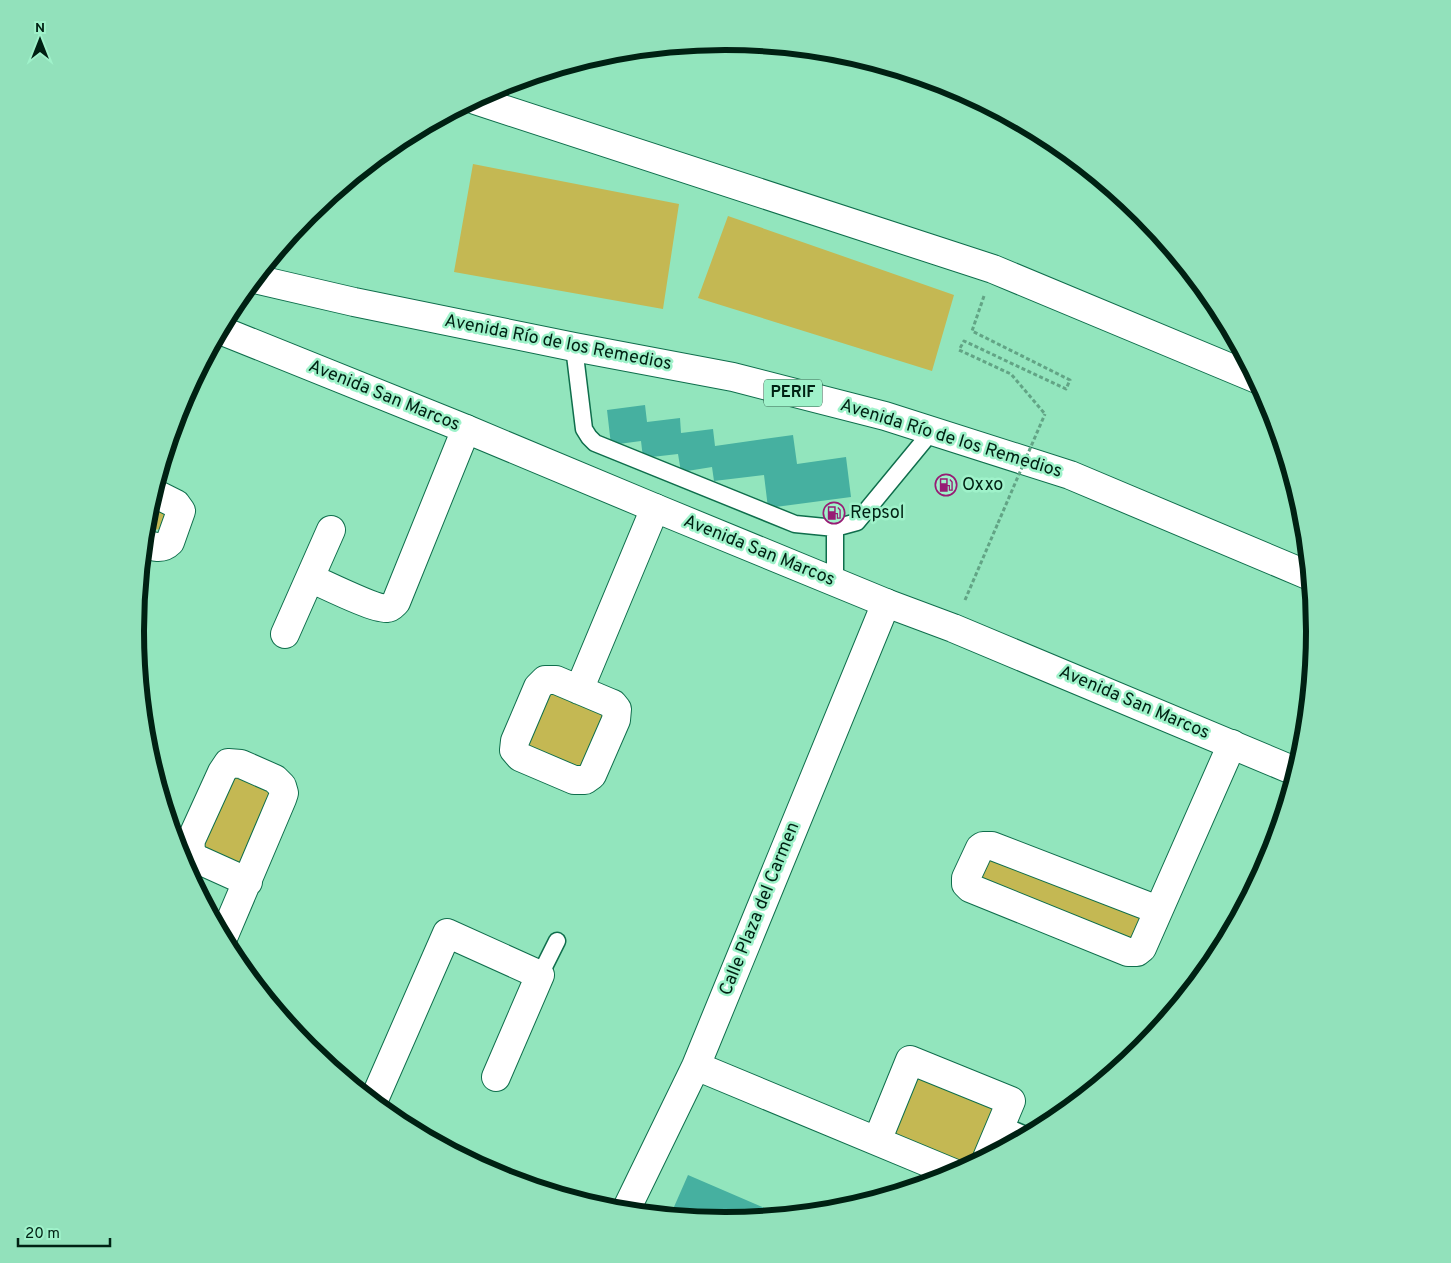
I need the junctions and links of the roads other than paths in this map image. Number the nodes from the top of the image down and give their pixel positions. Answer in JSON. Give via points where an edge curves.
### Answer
{"nodes":[{"id":1,"x":484,"y":103,"type":"edge"},
{"id":2,"x":262,"y":281,"type":"edge"},
{"id":3,"x":227,"y":333,"type":"edge"},
{"id":4,"x":574,"y":347,"type":"junction"},
{"id":5,"x":1248,"y":376,"type":"edge"},
{"id":6,"x":466,"y":429,"type":"junction"},
{"id":7,"x":932,"y":431,"type":"junction"},
{"id":8,"x":160,"y":496,"type":"edge"},
{"id":9,"x":655,"y":508,"type":"junction"},
{"id":10,"x":835,"y":528,"type":"junction"},
{"id":11,"x":331,"y":530,"type":"dead end"},
{"id":12,"x":151,"y":545,"type":"edge"},
{"id":13,"x":1304,"y":573,"type":"edge"},
{"id":14,"x":310,"y":578,"type":"junction"},
{"id":15,"x":835,"y":582,"type":"junction"},
{"id":16,"x":886,"y":602,"type":"junction"},
{"id":17,"x":285,"y":634,"type":"dead end"},
{"id":18,"x":579,"y":690,"type":"dead end"},
{"id":19,"x":1232,"y":744,"type":"junction"},
{"id":20,"x":1290,"y":769,"type":"edge"},
{"id":21,"x":248,"y":882,"type":"dead end"},
{"id":22,"x":1158,"y":910,"type":"junction"},
{"id":23,"x":227,"y":930,"type":"edge"},
{"id":24,"x":557,"y":941,"type":"dead end"},
{"id":25,"x":540,"y":976,"type":"junction"},
{"id":26,"x":696,"y":1066,"type":"junction"},
{"id":27,"x":496,"y":1077,"type":"dead end"},
{"id":28,"x":376,"y":1096,"type":"edge"},
{"id":29,"x":1002,"y":1125,"type":"junction"},
{"id":30,"x":1020,"y":1133,"type":"edge"},
{"id":31,"x":877,"y":1141,"type":"junction"},
{"id":32,"x":991,"y":1148,"type":"edge"},
{"id":33,"x":946,"y":1170,"type":"edge"},
{"id":34,"x":629,"y":1205,"type":"edge"}],
"edges":[{"from":1,"to":5,"type":"main road","via":[[993,269]]},
{"from":2,"to":4,"type":"main road","name":"Avenida Río de los Remedios","number":"PERIF"},
{"from":3,"to":6,"type":"main road","name":"Avenida San Marcos"},
{"from":4,"to":7,"type":"main road","name":"Avenida Río de los Remedios","number":"PERIF","via":[[733,377]]},
{"from":4,"to":10,"type":"lane","via":[[584,429],[596,443],[796,524]]},
{"from":6,"to":9,"type":"main road","name":"Avenida San Marcos"},
{"from":6,"to":14,"type":"main road","via":[[396,602],[389,608],[377,607]]},
{"from":7,"to":10,"type":"lane","via":[[857,522]]},
{"from":7,"to":13,"type":"main road","name":"Avenida Río de los Remedios","number":"PERIF","via":[[1070,475]]},
{"from":8,"to":12,"type":"main road","via":[[176,504],[181,511],[170,542],[164,547]]},
{"from":9,"to":15,"type":"main road","name":"Avenida San Marcos"},
{"from":9,"to":18,"type":"main road"},
{"from":10,"to":15,"type":"lane"},
{"from":11,"to":14,"type":"main road"},
{"from":14,"to":17,"type":"main road"},
{"from":15,"to":16,"type":"main road","name":"Avenida San Marcos"},
{"from":16,"to":19,"type":"main road","name":"Avenida San Marcos"},
{"from":16,"to":26,"type":"main road","name":"Calle Plaza del Carmen"},
{"from":19,"to":20,"type":"main road","name":"Avenida San Marcos"},
{"from":19,"to":22,"type":"main road"},
{"from":21,"to":23,"type":"main road"},
{"from":22,"to":22,"type":"main road","via":[[992,846],[980,848],[966,878],[970,888],[1132,952],[1142,948]]},
{"from":24,"to":25,"type":"lane"},
{"from":25,"to":27,"type":"main road"},
{"from":25,"to":28,"type":"main road","via":[[447,933]]},
{"from":26,"to":31,"type":"main road"},
{"from":26,"to":34,"type":"main road","name":"Calle Plaza del Carmen"},
{"from":29,"to":30,"type":"lane"},
{"from":29,"to":31,"type":"main road","via":[[1012,1101],[910,1060]]},
{"from":29,"to":32,"type":"main road"},
{"from":31,"to":33,"type":"main road"}]}
